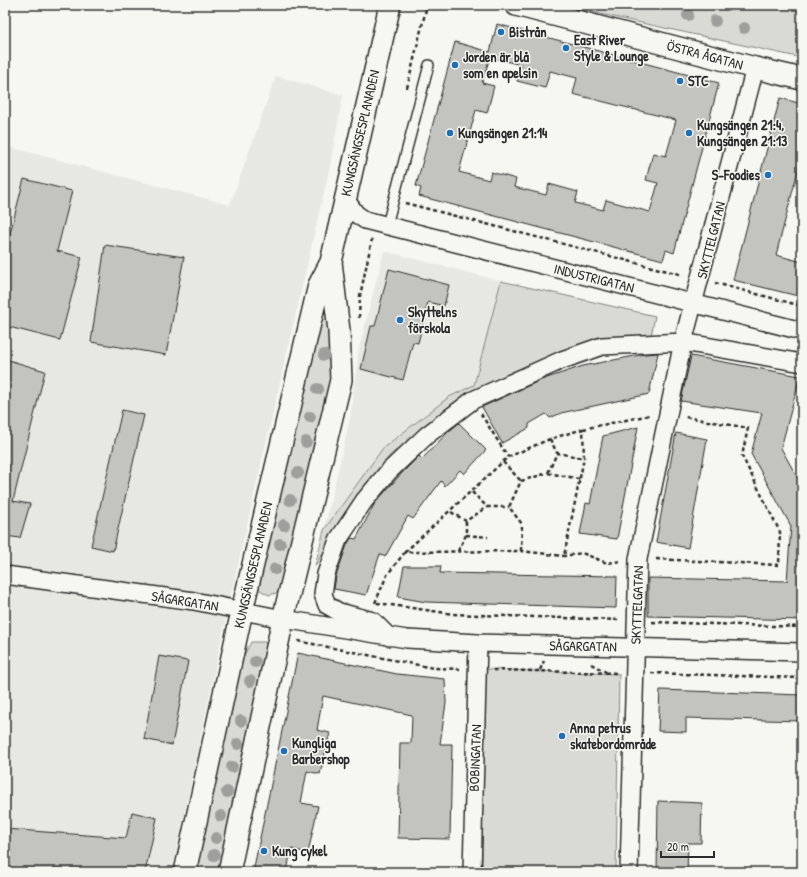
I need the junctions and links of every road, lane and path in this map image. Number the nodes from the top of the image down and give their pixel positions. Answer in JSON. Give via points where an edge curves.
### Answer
{"nodes":[{"id":1,"x":390,"y":5,"type":"edge"},
{"id":2,"x":516,"y":5,"type":"edge"},
{"id":3,"x":428,"y":65,"type":"dead end"},
{"id":4,"x":755,"y":68,"type":"junction"},
{"id":5,"x":802,"y":79,"type":"edge"},
{"id":6,"x":345,"y":199,"type":"junction"},
{"id":7,"x":393,"y":200,"type":"junction"},
{"id":8,"x":387,"y":225,"type":"junction"},
{"id":9,"x":333,"y":253,"type":"junction"},
{"id":10,"x":701,"y":280,"type":"junction"},
{"id":11,"x":694,"y":304,"type":"junction"},
{"id":12,"x":802,"y":306,"type":"edge"},
{"id":13,"x":802,"y":331,"type":"edge"},
{"id":14,"x":683,"y":342,"type":"junction"},
{"id":15,"x":802,"y":363,"type":"edge"},
{"id":16,"x":473,"y":400,"type":"junction"},
{"id":17,"x":646,"y":416,"type":"dead end"},
{"id":18,"x":687,"y":417,"type":"dead end"},
{"id":19,"x":583,"y":429,"type":"junction"},
{"id":20,"x":550,"y":439,"type":"junction"},
{"id":21,"x":557,"y":452,"type":"junction"},
{"id":22,"x":508,"y":457,"type":"junction"},
{"id":23,"x":584,"y":458,"type":"junction"},
{"id":24,"x":503,"y":462,"type":"junction"},
{"id":25,"x":548,"y":473,"type":"junction"},
{"id":26,"x":580,"y":479,"type":"junction"},
{"id":27,"x":520,"y":481,"type":"junction"},
{"id":28,"x":472,"y":492,"type":"junction"},
{"id":29,"x":487,"y":507,"type":"junction"},
{"id":30,"x":509,"y":507,"type":"junction"},
{"id":31,"x":451,"y":512,"type":"junction"},
{"id":32,"x":466,"y":521,"type":"junction"},
{"id":33,"x":466,"y":535,"type":"junction"},
{"id":34,"x":488,"y":537,"type":"dead end"},
{"id":35,"x":458,"y":551,"type":"junction"},
{"id":36,"x":521,"y":551,"type":"junction"},
{"id":37,"x":405,"y":552,"type":"junction"},
{"id":38,"x":564,"y":556,"type":"junction"},
{"id":39,"x":638,"y":559,"type":"junction"},
{"id":40,"x":5,"y":575,"type":"edge"},
{"id":41,"x":368,"y":602,"type":"dead end"},
{"id":42,"x":375,"y":603,"type":"junction"},
{"id":43,"x":242,"y":611,"type":"junction"},
{"id":44,"x":283,"y":619,"type":"junction"},
{"id":45,"x":636,"y":621,"type":"junction"},
{"id":46,"x":802,"y":627,"type":"edge"},
{"id":47,"x":388,"y":637,"type":"junction"},
{"id":48,"x":292,"y":640,"type":"dead end"},
{"id":49,"x":478,"y":643,"type":"junction"},
{"id":50,"x":636,"y":647,"type":"junction"},
{"id":51,"x":802,"y":652,"type":"edge"},
{"id":52,"x":478,"y":670,"type":"junction"},
{"id":53,"x":635,"y":673,"type":"junction"},
{"id":54,"x":802,"y":678,"type":"edge"},
{"id":55,"x":185,"y":872,"type":"edge"},
{"id":56,"x":229,"y":872,"type":"edge"},
{"id":57,"x":472,"y":872,"type":"edge"},
{"id":58,"x":629,"y":872,"type":"edge"}],
"edges":[{"from":1,"to":6,"type":"street","name":"KUNGSÄNGSESPLANADEN"},
{"from":2,"to":4,"type":"street","name":"ÖSTRA ÅGATAN"},
{"from":3,"to":7,"type":"lane"},
{"from":4,"to":5,"type":"street","name":"ÖSTRA ÅGATAN"},
{"from":4,"to":10,"type":"street","name":"SKYTTELGATAN"},
{"from":6,"to":8,"type":"street","via":[[360,217]]},
{"from":6,"to":9,"type":"street","name":"KUNGSÄNGSESPLANADEN"},
{"from":7,"to":8,"type":"lane"},
{"from":7,"to":10,"type":"path"},
{"from":8,"to":9,"type":"street","via":[[365,224],[352,227]]},
{"from":8,"to":11,"type":"street","name":"INDUSTRIGATAN"},
{"from":9,"to":43,"type":"street","name":"KUNGSÄNGSESPLANADEN","via":[[319,286]]},
{"from":9,"to":44,"type":"street","name":"KUNGSÄNGSESPLANADEN","via":[[340,331],[340,380]]},
{"from":10,"to":11,"type":"street","name":"SKYTTELGATAN"},
{"from":10,"to":12,"type":"path"},
{"from":11,"to":13,"type":"street","name":"INDUSTRIGATAN"},
{"from":11,"to":14,"type":"street","name":"SKYTTELGATAN"},
{"from":14,"to":15,"type":"street"},
{"from":14,"to":16,"type":"street","via":[[602,346],[562,360]]},
{"from":14,"to":39,"type":"street","name":"SKYTTELGATAN"},
{"from":16,"to":22,"type":"path"},
{"from":16,"to":47,"type":"street","via":[[427,435],[389,471],[364,501],[338,540],[326,574],[323,594],[327,605],[339,612],[374,621]]},
{"from":17,"to":19,"type":"path"},
{"from":18,"to":39,"type":"path","via":[[748,428],[742,456],[780,532],[779,565]]},
{"from":19,"to":20,"type":"path"},
{"from":19,"to":23,"type":"path"},
{"from":20,"to":21,"type":"path"},
{"from":20,"to":22,"type":"path"},
{"from":21,"to":23,"type":"path"},
{"from":21,"to":25,"type":"path"},
{"from":22,"to":24,"type":"path"},
{"from":23,"to":26,"type":"path"},
{"from":24,"to":27,"type":"path"},
{"from":24,"to":28,"type":"path"},
{"from":25,"to":26,"type":"path"},
{"from":25,"to":27,"type":"path"},
{"from":26,"to":38,"type":"path"},
{"from":27,"to":30,"type":"path"},
{"from":28,"to":29,"type":"path"},
{"from":28,"to":31,"type":"path"},
{"from":29,"to":30,"type":"path"},
{"from":29,"to":32,"type":"path"},
{"from":30,"to":36,"type":"path","via":[[522,524]]},
{"from":31,"to":32,"type":"path"},
{"from":31,"to":37,"type":"path"},
{"from":32,"to":33,"type":"path"},
{"from":33,"to":34,"type":"path"},
{"from":33,"to":35,"type":"path"},
{"from":35,"to":36,"type":"path"},
{"from":35,"to":37,"type":"path"},
{"from":36,"to":38,"type":"path"},
{"from":37,"to":42,"type":"path","via":[[387,575]]},
{"from":38,"to":39,"type":"path","via":[[582,553],[606,563]]},
{"from":39,"to":45,"type":"street","name":"SKYTTELGATAN"},
{"from":40,"to":43,"type":"street","name":"SÅGARGATAN","via":[[194,601]]},
{"from":41,"to":42,"type":"path"},
{"from":42,"to":45,"type":"path","via":[[453,614]]},
{"from":43,"to":44,"type":"street","name":"SÅGARGATAN"},
{"from":43,"to":55,"type":"street","name":"KUNGSÄNGSESPLANADEN"},
{"from":44,"to":47,"type":"street","name":"SÅGARGATAN"},
{"from":44,"to":56,"type":"street","name":"KUNGSÄNGSESPLANADEN"},
{"from":45,"to":46,"type":"path"},
{"from":45,"to":50,"type":"street","name":"SKYTTELGATAN"},
{"from":47,"to":49,"type":"street","name":"SÅGARGATAN"},
{"from":48,"to":52,"type":"path","via":[[432,668]]},
{"from":49,"to":50,"type":"street","name":"SÅGARGATAN"},
{"from":49,"to":52,"type":"street","name":"BOBINGATAN"},
{"from":50,"to":51,"type":"street","name":"SÅGARGATAN"},
{"from":50,"to":53,"type":"street","name":"SKYTTELGATAN"},
{"from":52,"to":53,"type":"path"},
{"from":52,"to":57,"type":"street","name":"BOBINGATAN"},
{"from":53,"to":54,"type":"path"},
{"from":53,"to":58,"type":"street","name":"SKYTTELGATAN"}]}
